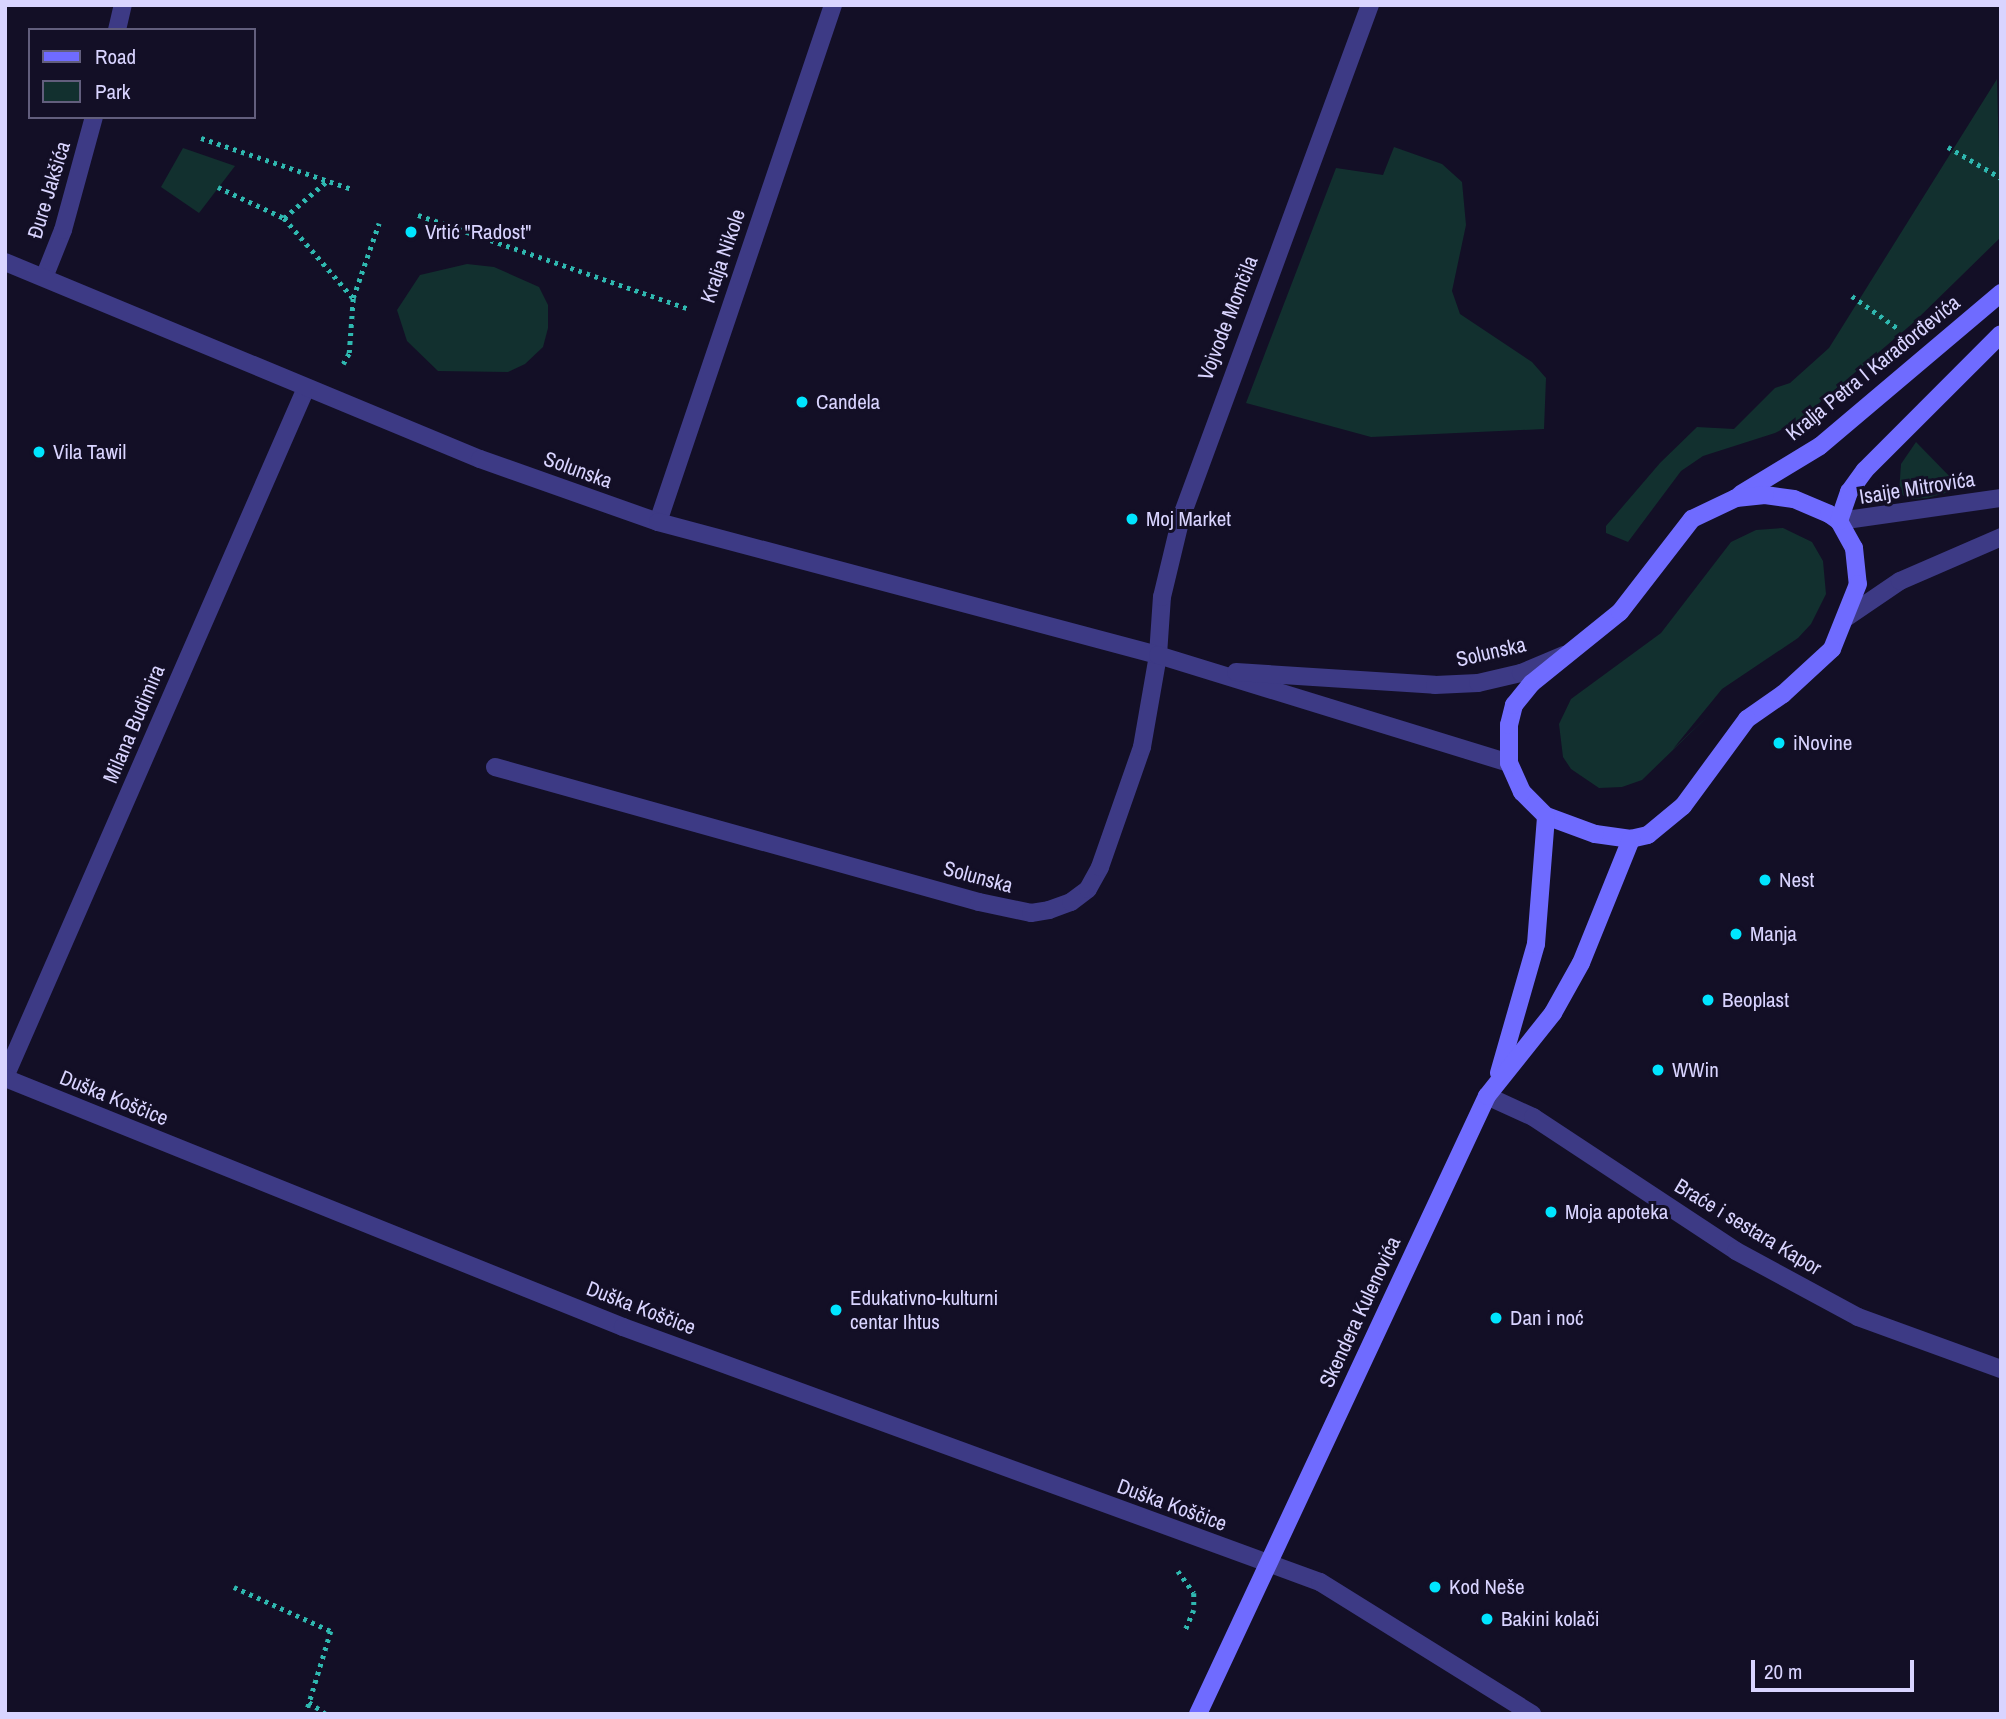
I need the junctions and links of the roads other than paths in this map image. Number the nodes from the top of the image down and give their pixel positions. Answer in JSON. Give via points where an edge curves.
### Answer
{"nodes":[{"id":1,"x":123,"y":5,"type":"edge"},
{"id":2,"x":833,"y":5,"type":"edge"},
{"id":3,"x":1370,"y":5,"type":"edge"},
{"id":4,"x":117,"y":28,"type":"edge"},
{"id":5,"x":93,"y":119,"type":"edge"},
{"id":6,"x":5,"y":262,"type":"edge"},
{"id":7,"x":45,"y":275,"type":"junction"},
{"id":8,"x":2001,"y":293,"type":"edge"},
{"id":9,"x":2001,"y":334,"type":"edge"},
{"id":10,"x":306,"y":388,"type":"junction"},
{"id":11,"x":1736,"y":498,"type":"junction"},
{"id":12,"x":2001,"y":498,"type":"edge"},
{"id":13,"x":1839,"y":521,"type":"junction"},
{"id":14,"x":658,"y":522,"type":"junction"},
{"id":15,"x":2001,"y":537,"type":"edge"},
{"id":16,"x":1847,"y":617,"type":"junction"},
{"id":17,"x":1573,"y":651,"type":"junction"},
{"id":18,"x":1158,"y":654,"type":"junction"},
{"id":19,"x":1206,"y":670,"type":"junction"},
{"id":20,"x":1509,"y":763,"type":"junction"},
{"id":21,"x":495,"y":767,"type":"dead end"},
{"id":22,"x":1546,"y":816,"type":"junction"},
{"id":23,"x":1632,"y":839,"type":"junction"},
{"id":24,"x":5,"y":1078,"type":"edge"},
{"id":25,"x":1497,"y":1080,"type":"junction"},
{"id":26,"x":1487,"y":1096,"type":"junction"},
{"id":27,"x":2001,"y":1369,"type":"edge"},
{"id":28,"x":1266,"y":1564,"type":"junction"},
{"id":29,"x":1198,"y":1714,"type":"edge"},
{"id":30,"x":1532,"y":1714,"type":"edge"}],
"edges":[{"from":1,"to":4,"type":"street"},
{"from":2,"to":14,"type":"street","name":"Kralja Nikole"},
{"from":3,"to":18,"type":"street","name":"Vojvode Momčila","via":[[1181,518],[1162,597]]},
{"from":5,"to":7,"type":"street","name":"Đure Jakšića","via":[[63,230]]},
{"from":6,"to":7,"type":"street","name":"Solunska"},
{"from":7,"to":10,"type":"street","name":"Solunska"},
{"from":8,"to":11,"type":"main road","name":"Kralja Petra I Karađorđevića","via":[[1819,446]]},
{"from":9,"to":13,"type":"main road","via":[[1865,470],[1849,492]]},
{"from":10,"to":14,"type":"street","name":"Solunska","via":[[480,459]]},
{"from":10,"to":24,"type":"street","name":"Milana Budimira"},
{"from":11,"to":13,"type":"main road","via":[[1794,499]]},
{"from":11,"to":17,"type":"main road","name":"Kralja Petra I Karađorđevića","via":[[1692,519],[1620,612]]},
{"from":12,"to":13,"type":"street","name":"Isaije Mitrovića"},
{"from":13,"to":16,"type":"main road","via":[[1854,548],[1858,584]]},
{"from":14,"to":18,"type":"street","name":"Solunska"},
{"from":15,"to":16,"type":"street","via":[[1900,581]]},
{"from":16,"to":23,"type":"main road","via":[[1818,666],[1747,719],[1682,806],[1648,835]]},
{"from":17,"to":19,"type":"street","name":"Solunska","via":[[1521,673],[1478,683],[1435,685]]},
{"from":17,"to":20,"type":"main road","name":"Kralja Petra I Karađorđevića","via":[[1532,683],[1514,705]]},
{"from":18,"to":19,"type":"street","name":"Solunska"},
{"from":18,"to":21,"type":"street","name":"Solunska","via":[[1142,747],[1100,867],[1088,889],[1049,910],[1031,913],[979,902]]},
{"from":19,"to":20,"type":"street","name":"Solunska"},
{"from":20,"to":22,"type":"main road","via":[[1522,792]]},
{"from":22,"to":23,"type":"main road","via":[[1595,834]]},
{"from":22,"to":25,"type":"main road","name":"Skendera Kulenovića","via":[[1536,944]]},
{"from":23,"to":25,"type":"main road","name":"Skendera Kulenovića","via":[[1581,963],[1553,1013]]},
{"from":24,"to":28,"type":"street","name":"Duška Koščice","via":[[623,1327]]},
{"from":25,"to":26,"type":"main road","name":"Skendera Kulenovića"},
{"from":26,"to":27,"type":"street","name":"Braće i sestara Kapor","via":[[1533,1117],[1736,1251],[1858,1317]]},
{"from":26,"to":28,"type":"main road","name":"Skendera Kulenovića"},
{"from":28,"to":29,"type":"main road","name":"Skendera Kulenovića"},
{"from":28,"to":30,"type":"street","via":[[1320,1582]]}]}
